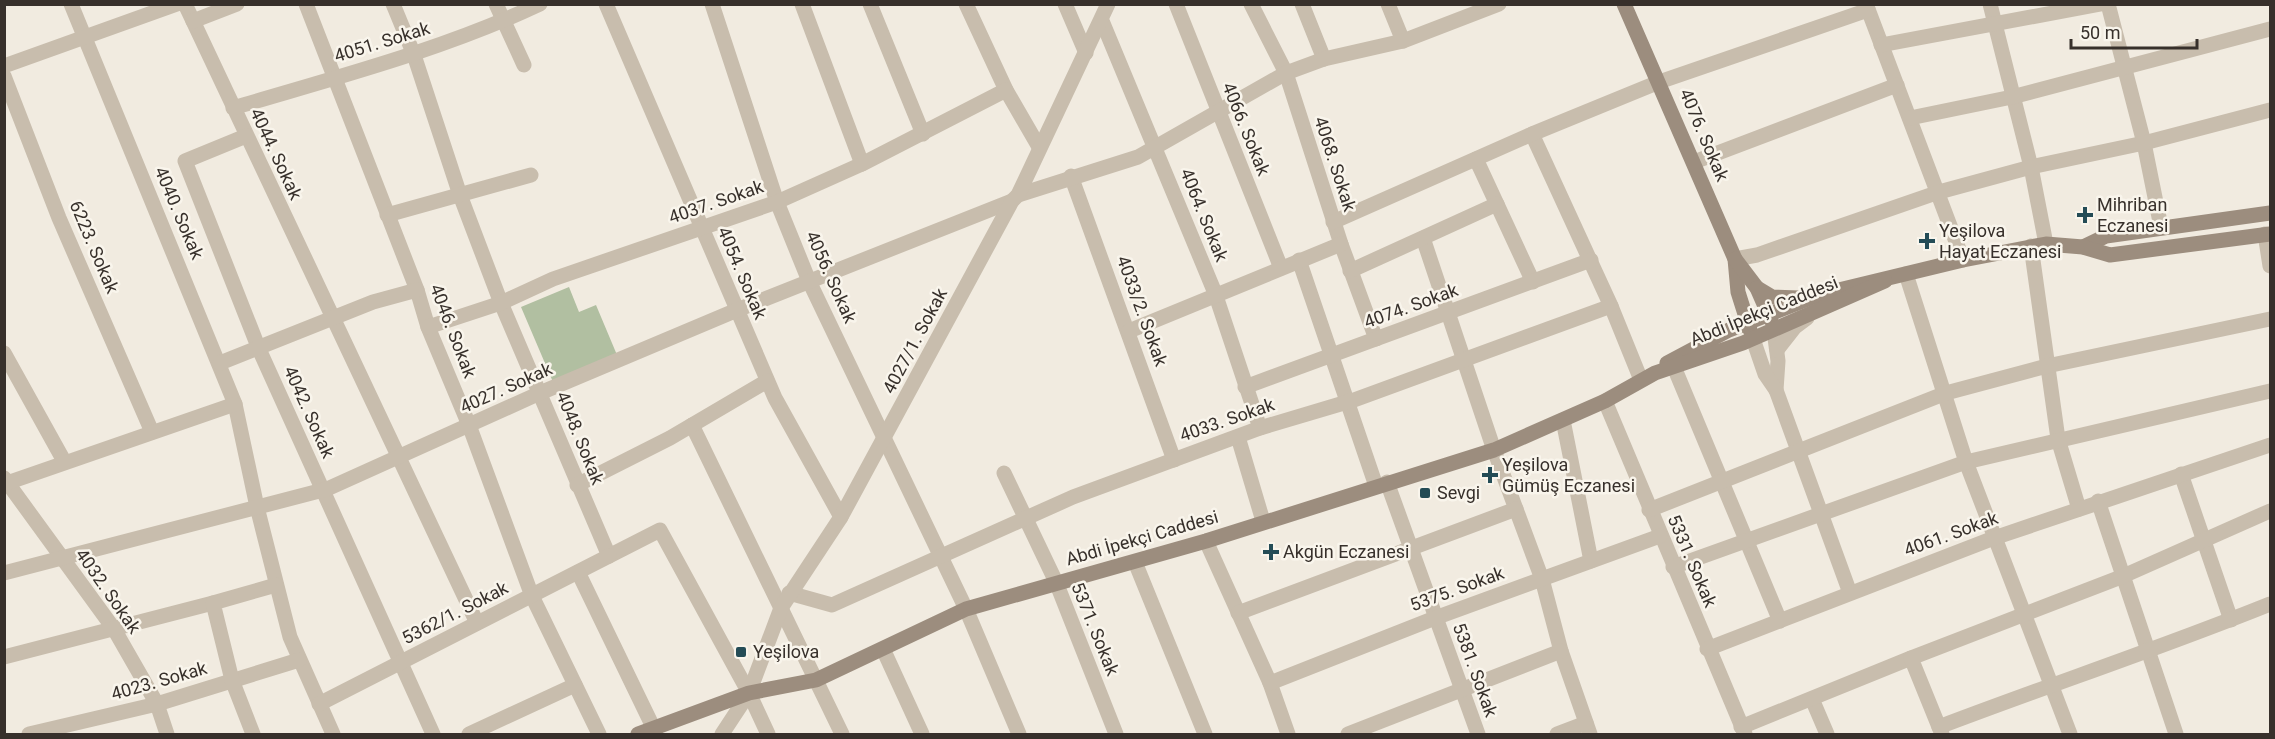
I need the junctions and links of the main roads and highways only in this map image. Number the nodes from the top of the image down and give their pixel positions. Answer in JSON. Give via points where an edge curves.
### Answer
{"nodes":[{"id":1,"x":1624,"y":4,"type":"edge"},
{"id":2,"x":2271,"y":213,"type":"edge"},
{"id":3,"x":2268,"y":234,"type":"edge"},
{"id":4,"x":2083,"y":247,"type":"junction"},
{"id":5,"x":1735,"y":259,"type":"junction"},
{"id":6,"x":1736,"y":285,"type":"junction"},
{"id":7,"x":1757,"y":288,"type":"junction"},
{"id":8,"x":1811,"y":305,"type":"junction"},
{"id":9,"x":1768,"y":313,"type":"junction"},
{"id":10,"x":1747,"y":322,"type":"junction"},
{"id":11,"x":1774,"y":330,"type":"junction"},
{"id":12,"x":1721,"y":334,"type":"junction"},
{"id":13,"x":1753,"y":339,"type":"junction"},
{"id":14,"x":1655,"y":373,"type":"junction"},
{"id":15,"x":638,"y":735,"type":"edge"}],
"edges":[{"from":1,"to":5,"type":"main road","name":"4076. Sokak"},
{"from":2,"to":4,"type":"main road","name":"Abdi İpekçi Caddesi","via":[[2106,236]]},
{"from":3,"to":4,"type":"main road","name":"Abdi İpekçi Caddesi","via":[[2110,255]]},
{"from":4,"to":8,"type":"main road","name":"Abdi İpekçi Caddesi","via":[[2046,244],[1963,260],[1841,288]]},
{"from":5,"to":6,"type":"main road","name":"4076. Sokak"},
{"from":5,"to":7,"type":"main road"},
{"from":6,"to":10,"type":"main road","name":"4076. Sokak"},
{"from":6,"to":12,"type":"main road","name":"4076. Sokak","via":[[1735,314]]},
{"from":7,"to":8,"type":"main road","via":[[1772,297]]},
{"from":7,"to":9,"type":"main road"},
{"from":8,"to":9,"type":"main road","name":"Abdi İpekçi Caddesi"},
{"from":8,"to":11,"type":"main road","name":"Abdi İpekçi Caddesi"},
{"from":9,"to":10,"type":"main road","name":"Abdi İpekçi Caddesi"},
{"from":9,"to":11,"type":"main road"},
{"from":10,"to":12,"type":"main road","name":"Abdi İpekçi Caddesi"},
{"from":10,"to":13,"type":"main road","name":"4076. Sokak"},
{"from":11,"to":13,"type":"main road","name":"Abdi İpekçi Caddesi"},
{"from":12,"to":14,"type":"main road","name":"Abdi İpekçi Caddesi"},
{"from":13,"to":14,"type":"main road","name":"Abdi İpekçi Caddesi"},
{"from":14,"to":15,"type":"main road","name":"Abdi İpekçi Caddesi","via":[[1605,401],[1494,450],[1206,541],[966,609],[816,680],[749,693]]}]}
